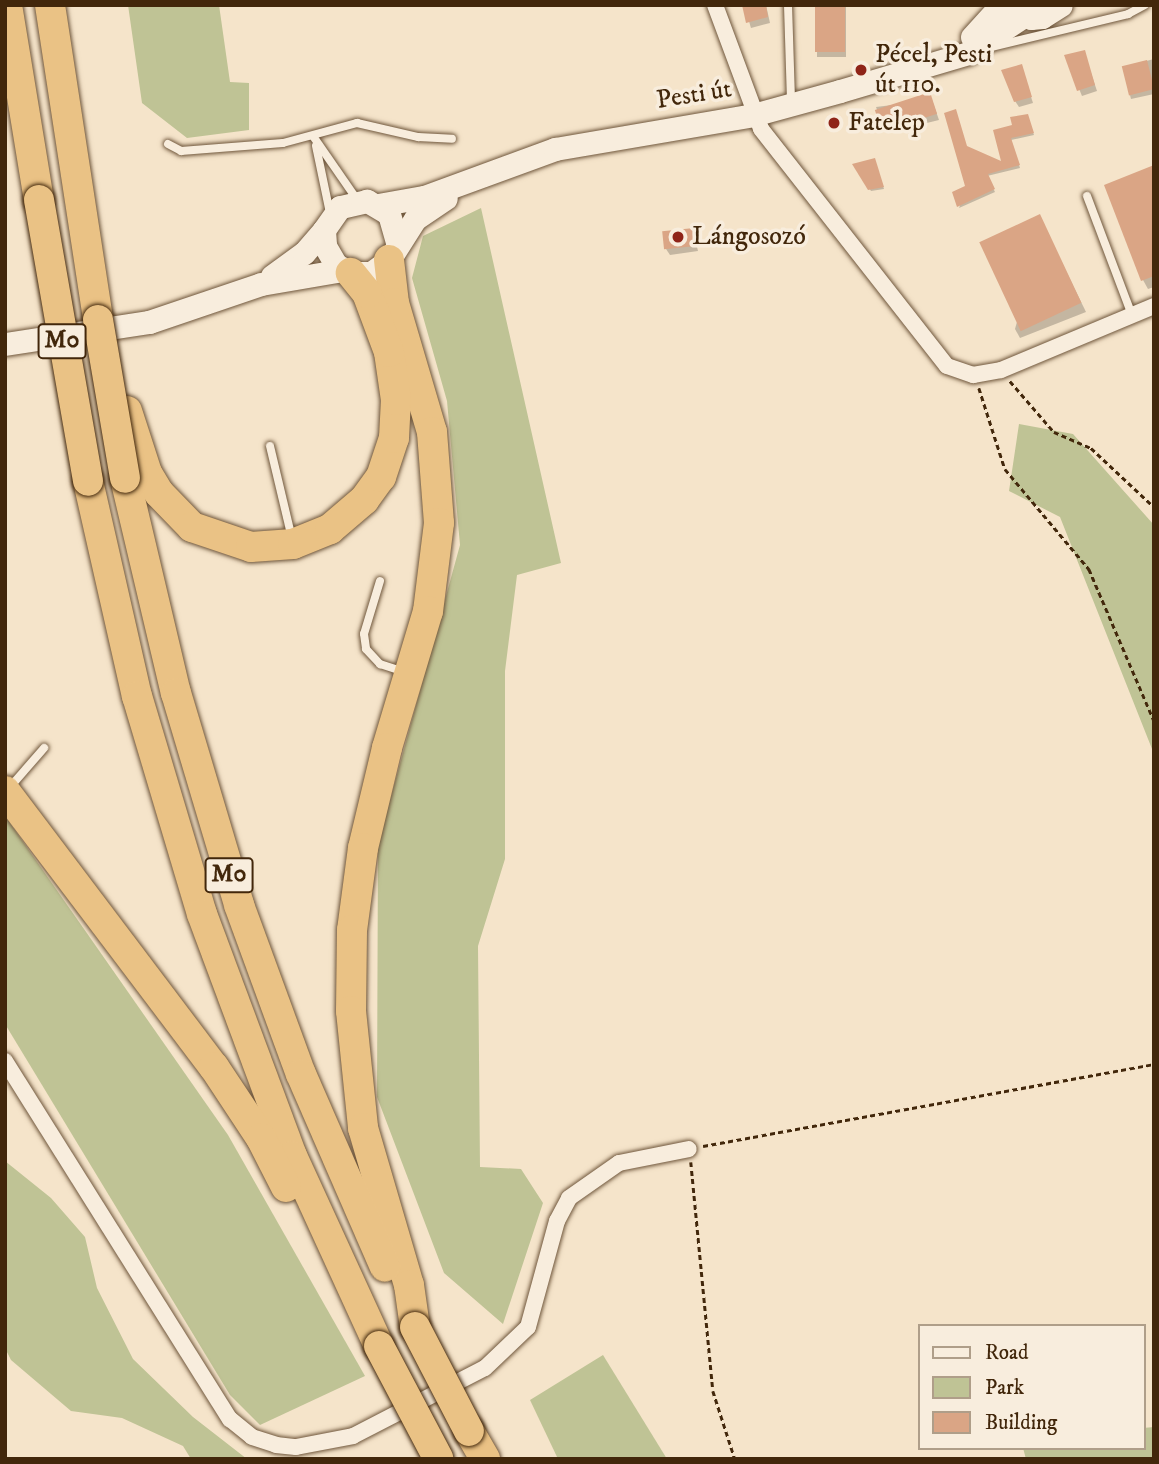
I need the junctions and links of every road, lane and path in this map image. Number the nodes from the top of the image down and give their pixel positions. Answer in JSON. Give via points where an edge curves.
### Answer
{"nodes":[{"id":1,"x":7,"y":5,"type":"edge"},
{"id":2,"x":50,"y":5,"type":"edge"},
{"id":3,"x":715,"y":5,"type":"edge"},
{"id":4,"x":788,"y":5,"type":"edge"},
{"id":5,"x":1001,"y":5,"type":"edge"},
{"id":6,"x":1061,"y":5,"type":"edge"},
{"id":7,"x":1145,"y":5,"type":"edge"},
{"id":8,"x":1017,"y":11,"type":"edge"},
{"id":9,"x":968,"y":53,"type":"junction"},
{"id":10,"x":920,"y":65,"type":"junction"},
{"id":11,"x":791,"y":105,"type":"junction"},
{"id":12,"x":753,"y":115,"type":"junction"},
{"id":13,"x":452,"y":139,"type":"dead end"},
{"id":14,"x":314,"y":140,"type":"junction"},
{"id":15,"x":168,"y":144,"type":"dead end"},
{"id":16,"x":477,"y":178,"type":"junction"},
{"id":17,"x":1087,"y":196,"type":"dead end"},
{"id":18,"x":368,"y":203,"type":"junction"},
{"id":19,"x":327,"y":223,"type":"junction"},
{"id":20,"x":393,"y":251,"type":"junction"},
{"id":21,"x":347,"y":271,"type":"junction"},
{"id":22,"x":261,"y":284,"type":"junction"},
{"id":23,"x":1154,"y":306,"type":"edge"},
{"id":24,"x":1132,"y":315,"type":"junction"},
{"id":25,"x":98,"y":320,"type":"junction"},
{"id":26,"x":5,"y":344,"type":"edge"},
{"id":27,"x":1001,"y":370,"type":"junction"},
{"id":28,"x":973,"y":375,"type":"junction"},
{"id":29,"x":270,"y":446,"type":"dead end"},
{"id":30,"x":1154,"y":507,"type":"edge"},
{"id":31,"x":293,"y":544,"type":"junction"},
{"id":32,"x":380,"y":581,"type":"dead end"},
{"id":33,"x":410,"y":674,"type":"junction"},
{"id":34,"x":1154,"y":721,"type":"edge"},
{"id":35,"x":44,"y":748,"type":"dead end"},
{"id":36,"x":5,"y":791,"type":"edge"},
{"id":37,"x":5,"y":1060,"type":"edge"},
{"id":38,"x":1154,"y":1064,"type":"edge"},
{"id":39,"x":689,"y":1149,"type":"junction"},
{"id":40,"x":327,"y":1236,"type":"junction"},
{"id":41,"x":415,"y":1327,"type":"junction"},
{"id":42,"x":438,"y":1459,"type":"edge"},
{"id":43,"x":485,"y":1459,"type":"edge"},
{"id":44,"x":736,"y":1459,"type":"edge"}],
"edges":[{"from":1,"to":40,"type":"highway","number":"M0","bridge":true,"via":[[88,481],[136,696],[183,857],[264,1084]]},
{"from":2,"to":25,"type":"highway","number":"M0"},
{"from":3,"to":12,"type":"street"},
{"from":4,"to":11,"type":"lane"},
{"from":5,"to":10,"type":"main road","name":"Pesti út","via":[[975,36]]},
{"from":6,"to":8,"type":"main road","via":[[1042,18]]},
{"from":7,"to":9,"type":"lane","via":[[1128,14]]},
{"from":8,"to":9,"type":"main road","name":"Pesti út"},
{"from":9,"to":10,"type":"main road","name":"Pesti út"},
{"from":10,"to":11,"type":"main road","name":"Pesti út"},
{"from":11,"to":12,"type":"main road","name":"Pesti út"},
{"from":12,"to":16,"type":"main road","name":"Pesti út","via":[[602,137],[534,155]]},
{"from":12,"to":28,"type":"street","via":[[914,330],[947,366]]},
{"from":13,"to":14,"type":"lane","via":[[418,137],[357,122]]},
{"from":14,"to":15,"type":"lane","via":[[199,150]]},
{"from":14,"to":18,"type":"lane"},
{"from":14,"to":19,"type":"lane"},
{"from":16,"to":18,"type":"main road","via":[[407,202]]},
{"from":16,"to":20,"type":"main road","via":[[415,219]]},
{"from":17,"to":24,"type":"lane"},
{"from":18,"to":19,"type":"main road"},
{"from":18,"to":20,"type":"main road","via":[[393,220]]},
{"from":19,"to":21,"type":"main road","via":[[329,256]]},
{"from":19,"to":22,"type":"main road","via":[[304,253]]},
{"from":20,"to":21,"type":"main road","via":[[371,273]]},
{"from":20,"to":33,"type":"highway","via":[[394,303],[427,405],[439,493],[433,586]]},
{"from":21,"to":22,"type":"main road"},
{"from":21,"to":31,"type":"highway","via":[[368,293],[389,352],[396,400],[394,438],[381,477],[364,500],[330,529]]},
{"from":22,"to":26,"type":"main road","via":[[149,322]]},
{"from":23,"to":24,"type":"street"},
{"from":24,"to":27,"type":"street"},
{"from":25,"to":31,"type":"highway","bridge":true,"via":[[147,473],[159,493],[192,527],[232,544]]},
{"from":25,"to":41,"type":"highway","number":"M0","bridge":true,"via":[[125,478],[176,693],[239,905],[301,1074]]},
{"from":27,"to":28,"type":"street"},
{"from":27,"to":30,"type":"path","via":[[1054,432],[1091,448]]},
{"from":28,"to":34,"type":"path","via":[[986,400],[1004,468],[1088,569]]},
{"from":29,"to":31,"type":"lane"},
{"from":32,"to":33,"type":"lane","via":[[365,628],[366,649],[380,664]]},
{"from":33,"to":41,"type":"highway","via":[[363,848],[352,930],[351,1011],[363,1128],[409,1285]]},
{"from":35,"to":36,"type":"lane"},
{"from":36,"to":40,"type":"highway","via":[[214,1067],[261,1138],[292,1198]]},
{"from":37,"to":39,"type":"street","via":[[230,1419],[252,1437],[276,1445],[296,1447],[353,1436],[485,1368],[528,1326],[557,1221],[569,1198],[619,1163]]},
{"from":38,"to":39,"type":"path"},
{"from":39,"to":44,"type":"path","via":[[713,1391]]},
{"from":40,"to":42,"type":"highway","number":"M0","bridge":true},
{"from":41,"to":43,"type":"highway","number":"M0","bridge":true}]}
